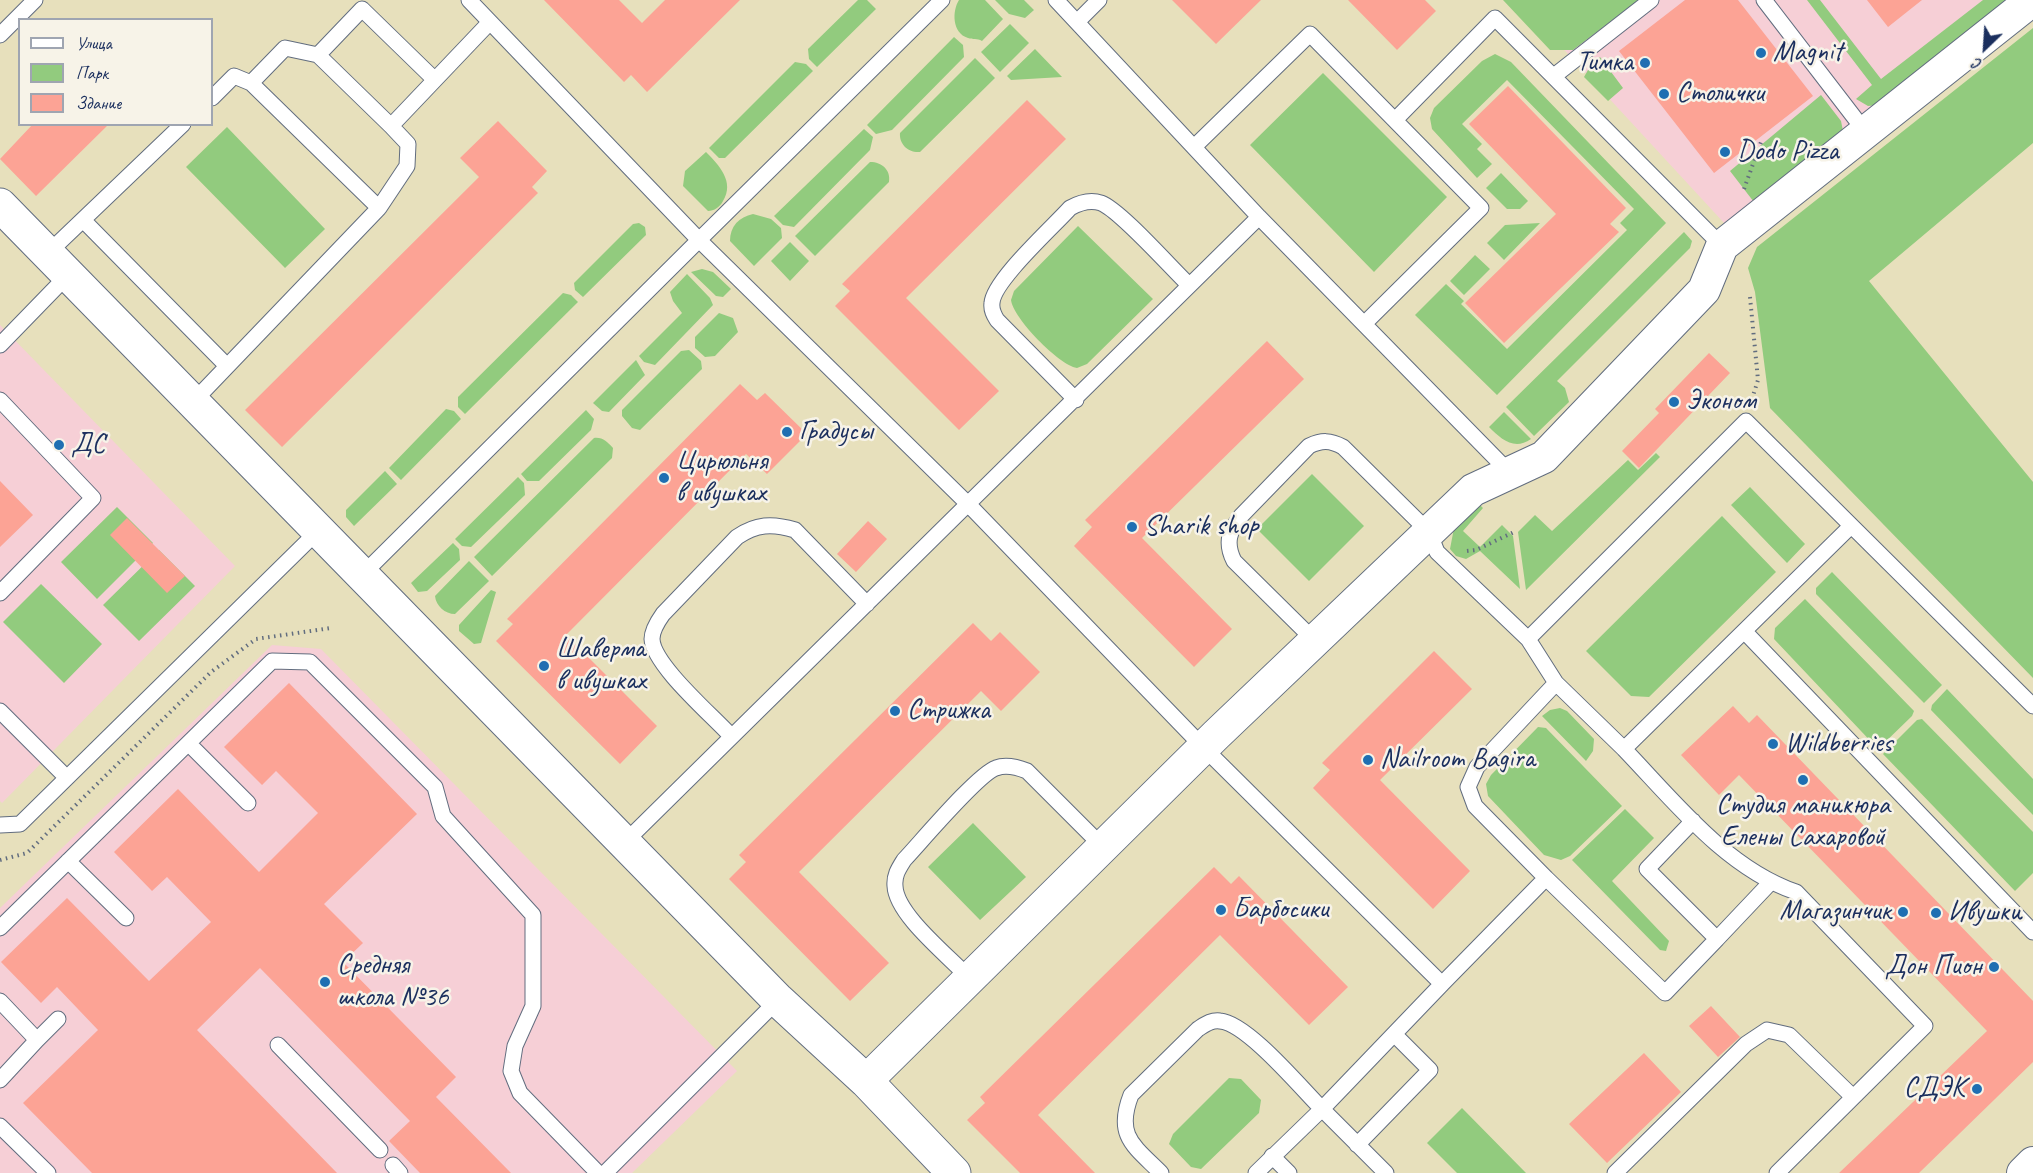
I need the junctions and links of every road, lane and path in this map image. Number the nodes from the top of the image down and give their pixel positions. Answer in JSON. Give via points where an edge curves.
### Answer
{"nodes":[{"id":1,"x":35,"y":0,"type":"edge"},
{"id":2,"x":469,"y":0,"type":"edge"},
{"id":3,"x":942,"y":0,"type":"edge"},
{"id":4,"x":1056,"y":0,"type":"edge"},
{"id":5,"x":1099,"y":0,"type":"edge"},
{"id":6,"x":1651,"y":0,"type":"edge"},
{"id":7,"x":1764,"y":0,"type":"edge"},
{"id":8,"x":2032,"y":0,"type":"edge"},
{"id":9,"x":490,"y":22,"type":"junction"},
{"id":10,"x":1077,"y":22,"type":"junction"},
{"id":11,"x":0,"y":35,"type":"edge"},
{"id":12,"x":318,"y":55,"type":"junction"},
{"id":13,"x":1554,"y":76,"type":"junction"},
{"id":14,"x":434,"y":79,"type":"junction"},
{"id":15,"x":251,"y":83,"type":"junction"},
{"id":16,"x":213,"y":97,"type":"edge"},
{"id":17,"x":1396,"y":119,"type":"junction"},
{"id":18,"x":181,"y":126,"type":"edge"},
{"id":19,"x":391,"y":126,"type":"junction"},
{"id":20,"x":1864,"y":130,"type":"junction"},
{"id":21,"x":1761,"y":142,"type":"dead end"},
{"id":22,"x":1194,"y":147,"type":"junction"},
{"id":23,"x":1741,"y":198,"type":"dead end"},
{"id":24,"x":0,"y":205,"type":"edge"},
{"id":25,"x":380,"y":208,"type":"junction"},
{"id":26,"x":1259,"y":217,"type":"junction"},
{"id":27,"x":83,"y":220,"type":"junction"},
{"id":28,"x":699,"y":240,"type":"junction"},
{"id":29,"x":1722,"y":246,"type":"junction"},
{"id":30,"x":57,"y":264,"type":"junction"},
{"id":31,"x":1189,"y":285,"type":"junction"},
{"id":32,"x":1750,"y":297,"type":"dead end"},
{"id":33,"x":1365,"y":323,"type":"junction"},
{"id":34,"x":0,"y":345,"type":"edge"},
{"id":35,"x":227,"y":366,"type":"junction"},
{"id":36,"x":0,"y":400,"type":"edge"},
{"id":37,"x":1076,"y":400,"type":"junction"},
{"id":38,"x":192,"y":403,"type":"junction"},
{"id":39,"x":1746,"y":420,"type":"junction"},
{"id":40,"x":1509,"y":472,"type":"junction"},
{"id":41,"x":969,"y":505,"type":"junction"},
{"id":42,"x":1850,"y":527,"type":"junction"},
{"id":43,"x":318,"y":531,"type":"junction"},
{"id":44,"x":1429,"y":532,"type":"junction"},
{"id":45,"x":1514,"y":532,"type":"dead end"},
{"id":46,"x":1457,"y":553,"type":"dead end"},
{"id":47,"x":362,"y":575,"type":"junction"},
{"id":48,"x":0,"y":593,"type":"edge"},
{"id":49,"x":867,"y":604,"type":"junction"},
{"id":50,"x":331,"y":628,"type":"dead end"},
{"id":51,"x":1745,"y":632,"type":"junction"},
{"id":52,"x":1528,"y":639,"type":"junction"},
{"id":53,"x":1315,"y":641,"type":"junction"},
{"id":54,"x":1556,"y":683,"type":"junction"},
{"id":55,"x":2033,"y":706,"type":"edge"},
{"id":56,"x":0,"y":711,"type":"edge"},
{"id":57,"x":731,"y":736,"type":"junction"},
{"id":58,"x":189,"y":744,"type":"junction"},
{"id":59,"x":1204,"y":748,"type":"junction"},
{"id":60,"x":1624,"y":749,"type":"junction"},
{"id":61,"x":66,"y":777,"type":"junction"},
{"id":62,"x":248,"y":802,"type":"dead end"},
{"id":63,"x":1693,"y":821,"type":"junction"},
{"id":64,"x":0,"y":825,"type":"edge"},
{"id":65,"x":625,"y":842,"type":"junction"},
{"id":66,"x":1103,"y":847,"type":"junction"},
{"id":67,"x":0,"y":860,"type":"edge"},
{"id":68,"x":68,"y":861,"type":"junction"},
{"id":69,"x":1546,"y":878,"type":"junction"},
{"id":70,"x":1770,"y":883,"type":"junction"},
{"id":71,"x":126,"y":918,"type":"dead end"},
{"id":72,"x":0,"y":928,"type":"edge"},
{"id":73,"x":2033,"y":932,"type":"edge"},
{"id":74,"x":1717,"y":939,"type":"junction"},
{"id":75,"x":970,"y":979,"type":"junction"},
{"id":76,"x":1442,"y":984,"type":"junction"},
{"id":77,"x":778,"y":1000,"type":"junction"},
{"id":78,"x":0,"y":1001,"type":"edge"},
{"id":79,"x":58,"y":1019,"type":"dead end"},
{"id":80,"x":1395,"y":1035,"type":"junction"},
{"id":81,"x":37,"y":1040,"type":"junction"},
{"id":82,"x":278,"y":1045,"type":"dead end"},
{"id":83,"x":0,"y":1080,"type":"edge"},
{"id":84,"x":866,"y":1081,"type":"junction"},
{"id":85,"x":1853,"y":1098,"type":"junction"},
{"id":86,"x":1322,"y":1109,"type":"junction"},
{"id":87,"x":0,"y":1126,"type":"edge"},
{"id":88,"x":1357,"y":1145,"type":"junction"},
{"id":89,"x":380,"y":1150,"type":"dead end"},
{"id":90,"x":1272,"y":1156,"type":"junction"},
{"id":91,"x":2033,"y":1163,"type":"edge"},
{"id":92,"x":48,"y":1173,"type":"edge"},
{"id":93,"x":598,"y":1173,"type":"edge"},
{"id":94,"x":605,"y":1173,"type":"edge"},
{"id":95,"x":954,"y":1173,"type":"edge"},
{"id":96,"x":1161,"y":1173,"type":"edge"},
{"id":97,"x":1256,"y":1173,"type":"edge"},
{"id":98,"x":1289,"y":1173,"type":"edge"},
{"id":99,"x":1386,"y":1173,"type":"edge"},
{"id":100,"x":1615,"y":1173,"type":"edge"},
{"id":101,"x":1777,"y":1173,"type":"edge"},
{"id":102,"x":2023,"y":1173,"type":"edge"}],
"edges":[{"from":1,"to":11,"type":"lane"},
{"from":2,"to":9,"type":"lane"},
{"from":3,"to":28,"type":"lane"},
{"from":4,"to":10,"type":"lane"},
{"from":5,"to":10,"type":"lane"},
{"from":6,"to":13,"type":"lane"},
{"from":7,"to":20,"type":"lane"},
{"from":8,"to":20,"type":"street"},
{"from":9,"to":14,"type":"lane"},
{"from":9,"to":28,"type":"lane"},
{"from":10,"to":22,"type":"lane"},
{"from":12,"to":14,"type":"lane","via":[[362,9]]},
{"from":12,"to":15,"type":"lane","via":[[285,48]]},
{"from":12,"to":19,"type":"lane"},
{"from":13,"to":17,"type":"lane","via":[[1496,18]]},
{"from":13,"to":29,"type":"lane"},
{"from":14,"to":19,"type":"lane"},
{"from":15,"to":16,"type":"lane","via":[[234,76]]},
{"from":15,"to":25,"type":"lane"},
{"from":17,"to":22,"type":"lane","via":[[1310,34]]},
{"from":17,"to":33,"type":"lane","via":[[1480,208]]},
{"from":18,"to":27,"type":"lane"},
{"from":19,"to":25,"type":"lane","via":[[408,144],[407,166]]},
{"from":20,"to":29,"type":"street"},
{"from":21,"to":23,"type":"path"},
{"from":22,"to":26,"type":"lane"},
{"from":24,"to":30,"type":"street"},
{"from":25,"to":35,"type":"lane"},
{"from":26,"to":31,"type":"lane"},
{"from":26,"to":33,"type":"lane"},
{"from":27,"to":30,"type":"lane"},
{"from":27,"to":35,"type":"lane"},
{"from":28,"to":41,"type":"lane"},
{"from":28,"to":47,"type":"lane"},
{"from":29,"to":40,"type":"street","via":[[1704,290],[1544,457]]},
{"from":30,"to":34,"type":"lane"},
{"from":30,"to":38,"type":"street"},
{"from":31,"to":37,"type":"lane"},
{"from":31,"to":37,"type":"lane","via":[[1100,202],[1082,201],[1070,208],[1004,279],[992,301],[992,312]]},
{"from":32,"to":39,"type":"path","via":[[1758,380]]},
{"from":33,"to":40,"type":"lane"},
{"from":35,"to":38,"type":"lane"},
{"from":36,"to":48,"type":"lane","via":[[93,498]]},
{"from":37,"to":41,"type":"lane"},
{"from":38,"to":43,"type":"street"},
{"from":39,"to":42,"type":"lane"},
{"from":39,"to":52,"type":"lane"},
{"from":40,"to":44,"type":"street","via":[[1473,490]]},
{"from":41,"to":49,"type":"lane"},
{"from":41,"to":59,"type":"lane"},
{"from":42,"to":51,"type":"lane"},
{"from":42,"to":55,"type":"lane"},
{"from":43,"to":47,"type":"street"},
{"from":43,"to":61,"type":"lane"},
{"from":44,"to":52,"type":"lane","via":[[1437,552]]},
{"from":44,"to":53,"type":"street"},
{"from":44,"to":53,"type":"lane","via":[[1343,447],[1332,441],[1309,446],[1241,516],[1228,540],[1234,561]]},
{"from":45,"to":46,"type":"path","via":[[1476,550]]},
{"from":47,"to":65,"type":"street"},
{"from":49,"to":57,"type":"lane"},
{"from":49,"to":57,"type":"lane","via":[[795,530],[765,525],[750,528],[737,537],[663,614],[652,640],[663,664]]},
{"from":50,"to":67,"type":"path","via":[[256,639],[232,655],[27,853]]},
{"from":51,"to":60,"type":"lane"},
{"from":51,"to":73,"type":"lane"},
{"from":52,"to":54,"type":"lane"},
{"from":53,"to":59,"type":"street"},
{"from":54,"to":60,"type":"lane"},
{"from":54,"to":69,"type":"lane","via":[[1477,767],[1468,787],[1475,806]]},
{"from":56,"to":61,"type":"lane"},
{"from":57,"to":65,"type":"lane"},
{"from":58,"to":62,"type":"lane"},
{"from":58,"to":68,"type":"lane"},
{"from":58,"to":93,"type":"lane","via":[[272,661],[310,662],[435,786],[443,816],[533,915],[533,1006],[515,1046],[511,1071],[519,1093]]},
{"from":59,"to":66,"type":"street"},
{"from":59,"to":76,"type":"lane"},
{"from":60,"to":63,"type":"lane"},
{"from":61,"to":64,"type":"lane","via":[[20,824]]},
{"from":63,"to":70,"type":"lane"},
{"from":63,"to":74,"type":"lane","via":[[1647,869]]},
{"from":65,"to":77,"type":"street"},
{"from":66,"to":75,"type":"street"},
{"from":66,"to":75,"type":"lane","via":[[1027,771],[1003,766],[984,774],[904,860],[895,886],[898,902],[908,915]]},
{"from":68,"to":71,"type":"lane"},
{"from":68,"to":72,"type":"lane"},
{"from":69,"to":74,"type":"lane","via":[[1665,993]]},
{"from":69,"to":76,"type":"lane"},
{"from":70,"to":74,"type":"lane"},
{"from":70,"to":85,"type":"lane","via":[[1796,892],[1925,1026]]},
{"from":75,"to":84,"type":"street"},
{"from":76,"to":80,"type":"lane"},
{"from":77,"to":84,"type":"street"},
{"from":77,"to":94,"type":"lane"},
{"from":78,"to":81,"type":"lane"},
{"from":79,"to":81,"type":"lane"},
{"from":80,"to":86,"type":"lane"},
{"from":80,"to":88,"type":"lane","via":[[1430,1070]]},
{"from":81,"to":83,"type":"lane"},
{"from":82,"to":89,"type":"lane"},
{"from":84,"to":95,"type":"street"},
{"from":85,"to":100,"type":"lane","via":[[1789,1035],[1767,1030],[1746,1044]]},
{"from":85,"to":101,"type":"lane"},
{"from":86,"to":88,"type":"lane"},
{"from":86,"to":90,"type":"lane"},
{"from":86,"to":96,"type":"lane","via":[[1244,1030],[1210,1021],[1131,1095],[1125,1109],[1127,1135]]},
{"from":87,"to":92,"type":"lane"},
{"from":88,"to":99,"type":"lane"},
{"from":90,"to":97,"type":"lane"},
{"from":90,"to":98,"type":"lane"},
{"from":91,"to":102,"type":"street"}]}
